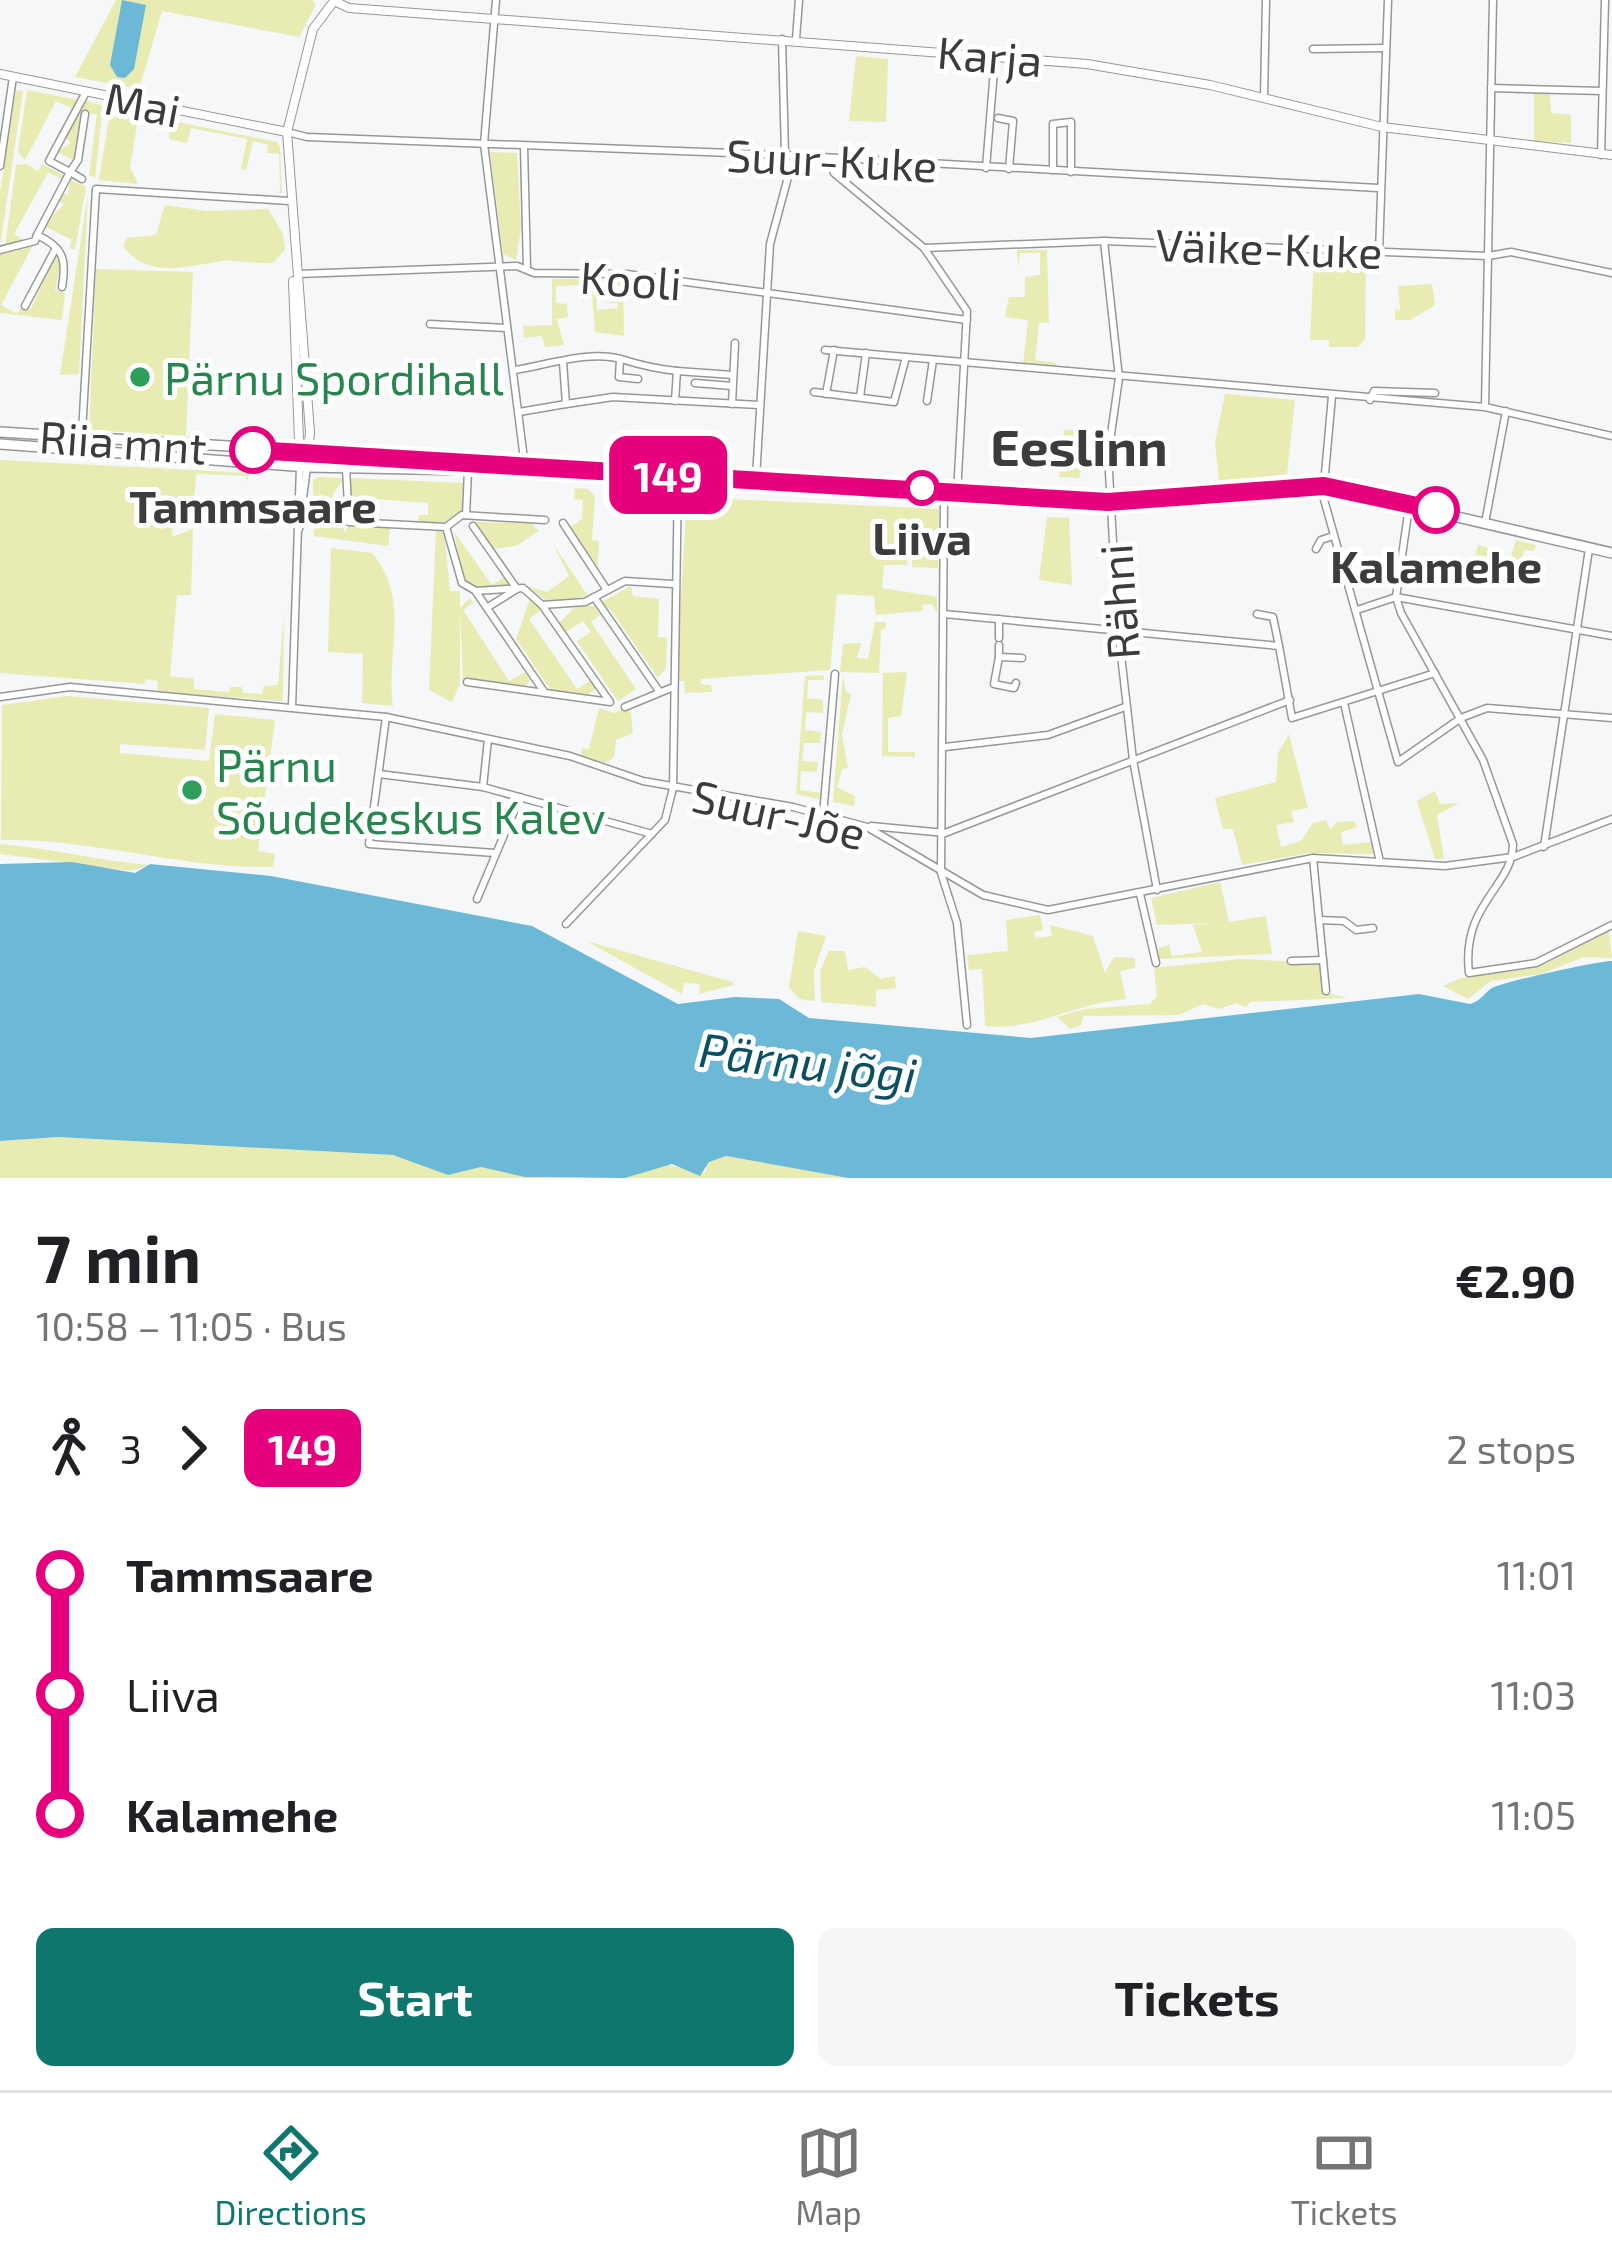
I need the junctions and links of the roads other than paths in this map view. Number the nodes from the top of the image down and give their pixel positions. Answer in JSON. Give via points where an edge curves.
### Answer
{"nodes":[{"id":1,"x":319,"y":0,"type":"edge"},
{"id":2,"x":349,"y":0,"type":"edge"},
{"id":3,"x":496,"y":0,"type":"edge"},
{"id":4,"x":799,"y":0,"type":"edge"},
{"id":5,"x":1266,"y":0,"type":"edge"},
{"id":6,"x":1388,"y":0,"type":"edge"},
{"id":7,"x":1493,"y":0,"type":"edge"},
{"id":8,"x":1606,"y":0,"type":"edge"},
{"id":9,"x":332,"y":3,"type":"edge"},
{"id":10,"x":361,"y":7,"type":"junction"},
{"id":11,"x":495,"y":17,"type":"junction"},
{"id":12,"x":782,"y":38,"type":"junction"},
{"id":13,"x":796,"y":39,"type":"junction"},
{"id":14,"x":1386,"y":48,"type":"junction"},
{"id":15,"x":1313,"y":49,"type":"dead end"},
{"id":16,"x":996,"y":54,"type":"junction"},
{"id":17,"x":0,"y":74,"type":"edge"},
{"id":18,"x":13,"y":77,"type":"junction"},
{"id":19,"x":1491,"y":88,"type":"junction"},
{"id":20,"x":86,"y":92,"type":"junction"},
{"id":21,"x":1602,"y":92,"type":"junction"},
{"id":22,"x":1264,"y":98,"type":"junction"},
{"id":23,"x":85,"y":114,"type":"dead end"},
{"id":24,"x":998,"y":118,"type":"dead end"},
{"id":25,"x":1382,"y":127,"type":"junction"},
{"id":26,"x":287,"y":132,"type":"junction"},
{"id":27,"x":1488,"y":142,"type":"junction"},
{"id":28,"x":484,"y":144,"type":"junction"},
{"id":29,"x":524,"y":146,"type":"junction"},
{"id":30,"x":790,"y":155,"type":"junction"},
{"id":31,"x":1606,"y":155,"type":"edge"},
{"id":32,"x":829,"y":158,"type":"junction"},
{"id":33,"x":0,"y":166,"type":"edge"},
{"id":34,"x":986,"y":168,"type":"junction"},
{"id":35,"x":1009,"y":169,"type":"junction"},
{"id":36,"x":1053,"y":171,"type":"junction"},
{"id":37,"x":70,"y":172,"type":"junction"},
{"id":38,"x":1071,"y":172,"type":"junction"},
{"id":39,"x":82,"y":179,"type":"dead end"},
{"id":40,"x":1378,"y":188,"type":"junction"},
{"id":41,"x":289,"y":201,"type":"junction"},
{"id":42,"x":37,"y":235,"type":"junction"},
{"id":43,"x":1104,"y":241,"type":"junction"},
{"id":44,"x":58,"y":245,"type":"junction"},
{"id":45,"x":924,"y":248,"type":"junction"},
{"id":46,"x":0,"y":250,"type":"edge"},
{"id":47,"x":1378,"y":252,"type":"junction"},
{"id":48,"x":1488,"y":256,"type":"junction"},
{"id":49,"x":500,"y":266,"type":"junction"},
{"id":50,"x":526,"y":269,"type":"junction"},
{"id":51,"x":1612,"y":272,"type":"edge"},
{"id":52,"x":294,"y":274,"type":"junction"},
{"id":53,"x":62,"y":287,"type":"dead end"},
{"id":54,"x":765,"y":292,"type":"junction"},
{"id":55,"x":25,"y":306,"type":"dead end"},
{"id":56,"x":967,"y":320,"type":"junction"},
{"id":57,"x":430,"y":324,"type":"dead end"},
{"id":58,"x":506,"y":328,"type":"junction"},
{"id":59,"x":735,"y":343,"type":"dead end"},
{"id":60,"x":866,"y":353,"type":"junction"},
{"id":61,"x":906,"y":357,"type":"junction"},
{"id":62,"x":620,"y":359,"type":"junction"},
{"id":63,"x":933,"y":360,"type":"junction"},
{"id":64,"x":563,"y":362,"type":"junction"},
{"id":65,"x":965,"y":363,"type":"junction"},
{"id":66,"x":514,"y":370,"type":"junction"},
{"id":67,"x":677,"y":371,"type":"junction"},
{"id":68,"x":733,"y":375,"type":"junction"},
{"id":69,"x":608,"y":376,"type":"dead end"},
{"id":70,"x":619,"y":377,"type":"junction"},
{"id":71,"x":1119,"y":378,"type":"junction"},
{"id":72,"x":638,"y":380,"type":"dead end"},
{"id":73,"x":695,"y":383,"type":"dead end"},
{"id":74,"x":732,"y":386,"type":"junction"},
{"id":75,"x":814,"y":392,"type":"dead end"},
{"id":76,"x":1435,"y":393,"type":"dead end"},
{"id":77,"x":826,"y":394,"type":"junction"},
{"id":78,"x":1332,"y":397,"type":"junction"},
{"id":79,"x":860,"y":399,"type":"junction"},
{"id":80,"x":1370,"y":400,"type":"junction"},
{"id":81,"x":675,"y":401,"type":"junction"},
{"id":82,"x":927,"y":401,"type":"dead end"},
{"id":83,"x":566,"y":404,"type":"junction"},
{"id":84,"x":732,"y":404,"type":"junction"},
{"id":85,"x":759,"y":405,"type":"junction"},
{"id":86,"x":1485,"y":407,"type":"junction"},
{"id":87,"x":1506,"y":411,"type":"junction"},
{"id":88,"x":519,"y":412,"type":"junction"},
{"id":89,"x":0,"y":432,"type":"edge"},
{"id":90,"x":310,"y":432,"type":"junction"},
{"id":91,"x":1612,"y":436,"type":"edge"},
{"id":92,"x":0,"y":444,"type":"edge"},
{"id":93,"x":82,"y":445,"type":"junction"},
{"id":94,"x":305,"y":454,"type":"junction"},
{"id":95,"x":341,"y":456,"type":"junction"},
{"id":96,"x":304,"y":467,"type":"junction"},
{"id":97,"x":468,"y":467,"type":"junction"},
{"id":98,"x":346,"y":469,"type":"junction"},
{"id":99,"x":525,"y":470,"type":"junction"},
{"id":100,"x":678,"y":478,"type":"junction"},
{"id":101,"x":756,"y":482,"type":"junction"},
{"id":102,"x":1324,"y":486,"type":"junction"},
{"id":103,"x":951,"y":493,"type":"junction"},
{"id":104,"x":1108,"y":502,"type":"junction"},
{"id":105,"x":1410,"y":503,"type":"junction"},
{"id":106,"x":466,"y":515,"type":"junction"},
{"id":107,"x":545,"y":520,"type":"dead end"},
{"id":108,"x":1486,"y":523,"type":"junction"},
{"id":109,"x":563,"y":524,"type":"dead end"},
{"id":110,"x":473,"y":526,"type":"dead end"},
{"id":111,"x":446,"y":527,"type":"junction"},
{"id":112,"x":1333,"y":536,"type":"junction"},
{"id":113,"x":1589,"y":548,"type":"junction"},
{"id":114,"x":1316,"y":549,"type":"dead end"},
{"id":115,"x":1612,"y":554,"type":"edge"},
{"id":116,"x":673,"y":584,"type":"junction"},
{"id":117,"x":517,"y":589,"type":"junction"},
{"id":118,"x":607,"y":590,"type":"junction"},
{"id":119,"x":476,"y":591,"type":"junction"},
{"id":120,"x":594,"y":597,"type":"junction"},
{"id":121,"x":1396,"y":597,"type":"junction"},
{"id":122,"x":542,"y":605,"type":"junction"},
{"id":123,"x":487,"y":608,"type":"junction"},
{"id":124,"x":1356,"y":610,"type":"junction"},
{"id":125,"x":944,"y":614,"type":"junction"},
{"id":126,"x":1257,"y":614,"type":"dead end"},
{"id":127,"x":999,"y":619,"type":"junction"},
{"id":128,"x":1118,"y":629,"type":"junction"},
{"id":129,"x":1578,"y":629,"type":"junction"},
{"id":130,"x":1612,"y":636,"type":"edge"},
{"id":131,"x":1280,"y":646,"type":"junction"},
{"id":132,"x":999,"y":657,"type":"junction"},
{"id":133,"x":1022,"y":658,"type":"dead end"},
{"id":134,"x":835,"y":674,"type":"dead end"},
{"id":135,"x":1435,"y":674,"type":"junction"},
{"id":136,"x":467,"y":682,"type":"dead end"},
{"id":137,"x":1016,"y":682,"type":"dead end"},
{"id":138,"x":671,"y":688,"type":"junction"},
{"id":139,"x":659,"y":691,"type":"junction"},
{"id":140,"x":545,"y":693,"type":"junction"},
{"id":141,"x":1380,"y":693,"type":"junction"},
{"id":142,"x":0,"y":697,"type":"edge"},
{"id":143,"x":1290,"y":700,"type":"junction"},
{"id":144,"x":1344,"y":703,"type":"junction"},
{"id":145,"x":292,"y":707,"type":"junction"},
{"id":146,"x":625,"y":707,"type":"dead end"},
{"id":147,"x":1125,"y":707,"type":"junction"},
{"id":148,"x":1564,"y":713,"type":"junction"},
{"id":149,"x":386,"y":717,"type":"junction"},
{"id":150,"x":1461,"y":718,"type":"junction"},
{"id":151,"x":1612,"y":718,"type":"edge"},
{"id":152,"x":488,"y":739,"type":"junction"},
{"id":153,"x":945,"y":747,"type":"junction"},
{"id":154,"x":1133,"y":760,"type":"junction"},
{"id":155,"x":379,"y":774,"type":"junction"},
{"id":156,"x":483,"y":787,"type":"junction"},
{"id":157,"x":673,"y":788,"type":"junction"},
{"id":158,"x":520,"y":797,"type":"junction"},
{"id":159,"x":823,"y":815,"type":"junction"},
{"id":160,"x":1612,"y":819,"type":"edge"},
{"id":161,"x":867,"y":827,"type":"junction"},
{"id":162,"x":944,"y":833,"type":"junction"},
{"id":163,"x":652,"y":834,"type":"junction"},
{"id":164,"x":1544,"y":847,"type":"junction"},
{"id":165,"x":495,"y":853,"type":"junction"},
{"id":166,"x":1513,"y":857,"type":"junction"},
{"id":167,"x":1313,"y":858,"type":"junction"},
{"id":168,"x":1380,"y":862,"type":"junction"},
{"id":169,"x":941,"y":873,"type":"junction"},
{"id":170,"x":1157,"y":890,"type":"junction"},
{"id":171,"x":1140,"y":894,"type":"junction"},
{"id":172,"x":477,"y":899,"type":"dead end"},
{"id":173,"x":1319,"y":920,"type":"junction"},
{"id":174,"x":566,"y":924,"type":"dead end"},
{"id":175,"x":1612,"y":925,"type":"edge"},
{"id":176,"x":1373,"y":928,"type":"dead end"},
{"id":177,"x":1323,"y":960,"type":"junction"},
{"id":178,"x":1291,"y":961,"type":"dead end"},
{"id":179,"x":1156,"y":964,"type":"dead end"},
{"id":180,"x":1326,"y":991,"type":"dead end"},
{"id":181,"x":967,"y":1024,"type":"dead end"}],
"edges":[{"from":1,"to":9,"type":"street"},
{"from":2,"to":10,"type":"street","name":"Karja"},
{"from":3,"to":11,"type":"street"},
{"from":4,"to":13,"type":"street"},
{"from":5,"to":22,"type":"street"},
{"from":6,"to":14,"type":"street"},
{"from":7,"to":19,"type":"street"},
{"from":8,"to":21,"type":"street"},
{"from":9,"to":10,"type":"street","name":"Karja"},
{"from":9,"to":26,"type":"street","via":[[308,43]]},
{"from":10,"to":11,"type":"street","name":"Karja"},
{"from":11,"to":12,"type":"street","name":"Karja"},
{"from":11,"to":28,"type":"street"},
{"from":12,"to":13,"type":"street","name":"Karja"},
{"from":12,"to":30,"type":"street"},
{"from":13,"to":16,"type":"street","name":"Karja"},
{"from":14,"to":15,"type":"street"},
{"from":14,"to":25,"type":"street"},
{"from":16,"to":22,"type":"street","name":"Karja"},
{"from":16,"to":34,"type":"street"},
{"from":17,"to":18,"type":"street","name":"Mai"},
{"from":18,"to":20,"type":"street","name":"Mai"},
{"from":18,"to":33,"type":"street"},
{"from":19,"to":21,"type":"street"},
{"from":19,"to":27,"type":"street"},
{"from":20,"to":26,"type":"street","name":"Mai"},
{"from":20,"to":37,"type":"street","via":[[49,161]]},
{"from":21,"to":31,"type":"street"},
{"from":22,"to":25,"type":"street","name":"Karja"},
{"from":23,"to":37,"type":"street"},
{"from":24,"to":35,"type":"street","via":[[1013,121]]},
{"from":25,"to":27,"type":"street","name":"Karja"},
{"from":25,"to":40,"type":"street"},
{"from":26,"to":28,"type":"street","name":"Suur-Kuke"},
{"from":26,"to":41,"type":"street"},
{"from":27,"to":31,"type":"street","name":"Karja"},
{"from":27,"to":48,"type":"street"},
{"from":28,"to":29,"type":"street","name":"Suur-Kuke"},
{"from":28,"to":49,"type":"street"},
{"from":29,"to":30,"type":"street","name":"Suur-Kuke"},
{"from":29,"to":50,"type":"street"},
{"from":30,"to":32,"type":"street","name":"Suur-Kuke"},
{"from":30,"to":54,"type":"street"},
{"from":32,"to":34,"type":"street","name":"Suur-Kuke"},
{"from":32,"to":45,"type":"street","via":[[834,172]]},
{"from":34,"to":35,"type":"street","name":"Suur-Kuke"},
{"from":35,"to":36,"type":"street","name":"Suur-Kuke"},
{"from":36,"to":38,"type":"street","name":"Suur-Kuke"},
{"from":36,"to":38,"type":"street","via":[[1053,124],[1071,122]]},
{"from":37,"to":39,"type":"street"},
{"from":37,"to":42,"type":"street"},
{"from":38,"to":40,"type":"street","name":"Suur-Kuke"},
{"from":40,"to":47,"type":"street"},
{"from":41,"to":52,"type":"street"},
{"from":41,"to":93,"type":"street","via":[[96,189]]},
{"from":42,"to":44,"type":"street"},
{"from":42,"to":46,"type":"street"},
{"from":43,"to":45,"type":"street","name":"Väike-Kuke"},
{"from":43,"to":47,"type":"street","name":"Väike-Kuke"},
{"from":43,"to":71,"type":"street","name":"Rähni"},
{"from":44,"to":53,"type":"street","via":[[66,260]]},
{"from":44,"to":55,"type":"street"},
{"from":45,"to":56,"type":"street"},
{"from":47,"to":48,"type":"street","name":"Väike-Kuke"},
{"from":48,"to":51,"type":"street","name":"Väike-Kuke","via":[[1511,252]]},
{"from":48,"to":86,"type":"street"},
{"from":49,"to":50,"type":"street","name":"Kooli"},
{"from":49,"to":52,"type":"street","name":"Kooli"},
{"from":49,"to":58,"type":"street"},
{"from":50,"to":54,"type":"street","name":"Kooli"},
{"from":52,"to":90,"type":"street"},
{"from":52,"to":94,"type":"street"},
{"from":54,"to":56,"type":"street","name":"Kooli"},
{"from":54,"to":85,"type":"street"},
{"from":56,"to":65,"type":"street"},
{"from":57,"to":58,"type":"street"},
{"from":58,"to":66,"type":"street"},
{"from":59,"to":68,"type":"street"},
{"from":60,"to":61,"type":"street"},
{"from":60,"to":77,"type":"street","via":[[830,350]]},
{"from":60,"to":79,"type":"street"},
{"from":61,"to":63,"type":"street"},
{"from":61,"to":79,"type":"street","via":[[894,402]]},
{"from":62,"to":64,"type":"street"},
{"from":62,"to":67,"type":"street"},
{"from":62,"to":70,"type":"street"},
{"from":63,"to":65,"type":"street"},
{"from":63,"to":82,"type":"street"},
{"from":64,"to":66,"type":"street"},
{"from":64,"to":83,"type":"street"},
{"from":65,"to":71,"type":"street"},
{"from":65,"to":103,"type":"street"},
{"from":66,"to":88,"type":"street"},
{"from":67,"to":68,"type":"street"},
{"from":67,"to":81,"type":"street"},
{"from":68,"to":74,"type":"street"},
{"from":69,"to":70,"type":"street"},
{"from":70,"to":72,"type":"street"},
{"from":71,"to":78,"type":"street"},
{"from":71,"to":104,"type":"street","name":"Rähni"},
{"from":73,"to":74,"type":"street"},
{"from":74,"to":84,"type":"street"},
{"from":75,"to":77,"type":"street"},
{"from":76,"to":80,"type":"street","via":[[1374,391]]},
{"from":77,"to":79,"type":"street"},
{"from":78,"to":80,"type":"street"},
{"from":78,"to":102,"type":"street"},
{"from":80,"to":86,"type":"street"},
{"from":81,"to":83,"type":"street"},
{"from":81,"to":84,"type":"street"},
{"from":83,"to":88,"type":"street"},
{"from":84,"to":85,"type":"street"},
{"from":85,"to":101,"type":"street"},
{"from":86,"to":87,"type":"street"},
{"from":87,"to":91,"type":"street"},
{"from":87,"to":108,"type":"street"},
{"from":88,"to":99,"type":"street"},
{"from":89,"to":93,"type":"main road","name":"Riia mnt"},
{"from":90,"to":94,"type":"street"},
{"from":90,"to":95,"type":"street"},
{"from":92,"to":93,"type":"main road","name":"Riia mnt"},
{"from":93,"to":94,"type":"main road","name":"Riia mnt"},
{"from":93,"to":96,"type":"main road","name":"Riia mnt"},
{"from":94,"to":95,"type":"main road","name":"Riia mnt"},
{"from":94,"to":96,"type":"street"},
{"from":95,"to":97,"type":"main road","name":"Riia mnt"},
{"from":96,"to":98,"type":"main road","name":"Riia mnt"},
{"from":96,"to":145,"type":"street"},
{"from":97,"to":98,"type":"main road","name":"Riia mnt"},
{"from":97,"to":99,"type":"main road","name":"Riia mnt"},
{"from":97,"to":106,"type":"street"},
{"from":98,"to":111,"type":"street","via":[[349,522]]},
{"from":99,"to":100,"type":"main road","name":"Riia mnt"},
{"from":100,"to":101,"type":"main road","name":"Riia mnt"},
{"from":100,"to":116,"type":"street"},
{"from":101,"to":103,"type":"main road","name":"Riia mnt"},
{"from":102,"to":104,"type":"main road","name":"Riia mnt"},
{"from":102,"to":105,"type":"main road","name":"Riia mnt"},
{"from":102,"to":112,"type":"street"},
{"from":103,"to":104,"type":"main road","name":"Riia mnt"},
{"from":103,"to":125,"type":"street"},
{"from":104,"to":128,"type":"street","name":"Rähni"},
{"from":105,"to":108,"type":"main road","name":"Riia mnt"},
{"from":105,"to":121,"type":"street"},
{"from":106,"to":107,"type":"street"},
{"from":106,"to":111,"type":"street"},
{"from":108,"to":113,"type":"main road","name":"Riia mnt"},
{"from":109,"to":118,"type":"street"},
{"from":110,"to":117,"type":"street"},
{"from":111,"to":119,"type":"street","via":[[462,583]]},
{"from":112,"to":114,"type":"street"},
{"from":112,"to":124,"type":"street"},
{"from":113,"to":115,"type":"main road","name":"Riia mnt"},
{"from":113,"to":129,"type":"street"},
{"from":116,"to":118,"type":"street","via":[[625,581]]},
{"from":116,"to":138,"type":"street"},
{"from":117,"to":119,"type":"street"},
{"from":117,"to":122,"type":"street"},
{"from":117,"to":123,"type":"street"},
{"from":118,"to":120,"type":"street"},
{"from":119,"to":123,"type":"street"},
{"from":120,"to":122,"type":"street"},
{"from":120,"to":139,"type":"street"},
{"from":121,"to":124,"type":"street"},
{"from":121,"to":129,"type":"street"},
{"from":121,"to":135,"type":"street"},
{"from":122,"to":140,"type":"street","via":[[610,702]]},
{"from":123,"to":140,"type":"street"},
{"from":124,"to":141,"type":"street"},
{"from":125,"to":127,"type":"street"},
{"from":125,"to":153,"type":"street"},
{"from":126,"to":131,"type":"street","via":[[1273,617]]},
{"from":127,"to":128,"type":"street"},
{"from":127,"to":132,"type":"street"},
{"from":128,"to":131,"type":"street"},
{"from":128,"to":147,"type":"street","name":"Rähni"},
{"from":129,"to":130,"type":"street"},
{"from":129,"to":148,"type":"street"},
{"from":131,"to":143,"type":"street"},
{"from":132,"to":133,"type":"street"},
{"from":132,"to":137,"type":"street","via":[[994,684]]},
{"from":134,"to":159,"type":"street"},
{"from":135,"to":141,"type":"street"},
{"from":135,"to":150,"type":"street"},
{"from":136,"to":140,"type":"street"},
{"from":138,"to":139,"type":"street"},
{"from":138,"to":157,"type":"street"},
{"from":139,"to":146,"type":"street"},
{"from":141,"to":144,"type":"street"},
{"from":141,"to":150,"type":"street","via":[[1398,762]]},
{"from":142,"to":145,"type":"street","name":"Suur-Jõe","via":[[70,687]]},
{"from":143,"to":144,"type":"street","via":[[1292,718]]},
{"from":143,"to":154,"type":"street"},
{"from":144,"to":168,"type":"street"},
{"from":145,"to":149,"type":"street","name":"Suur-Jõe"},
{"from":147,"to":153,"type":"street","via":[[1048,735]]},
{"from":147,"to":154,"type":"street","name":"Rähni"},
{"from":148,"to":150,"type":"street","via":[[1487,708]]},
{"from":148,"to":151,"type":"street"},
{"from":148,"to":164,"type":"street"},
{"from":149,"to":152,"type":"street","name":"Suur-Jõe"},
{"from":149,"to":155,"type":"street"},
{"from":150,"to":166,"type":"street","via":[[1484,760]]},
{"from":152,"to":156,"type":"street"},
{"from":152,"to":157,"type":"street","name":"Suur-Jõe"},
{"from":153,"to":162,"type":"street"},
{"from":154,"to":162,"type":"street"},
{"from":154,"to":170,"type":"street","name":"Rähni"},
{"from":155,"to":156,"type":"street"},
{"from":155,"to":165,"type":"street","via":[[370,844]]},
{"from":156,"to":158,"type":"street"},
{"from":157,"to":159,"type":"street","name":"Suur-Jõe"},
{"from":157,"to":163,"type":"street","via":[[665,820]]},
{"from":158,"to":163,"type":"street"},
{"from":158,"to":165,"type":"street"},
{"from":159,"to":161,"type":"street","name":"Suur-Jõe"},
{"from":160,"to":164,"type":"street","name":"Suur-Jõe"},
{"from":161,"to":162,"type":"street"},
{"from":161,"to":169,"type":"street","name":"Suur-Jõe"},
{"from":162,"to":169,"type":"street"},
{"from":163,"to":174,"type":"street"},
{"from":164,"to":166,"type":"street","name":"Suur-Jõe"},
{"from":165,"to":172,"type":"street"},
{"from":166,"to":168,"type":"street","name":"Suur-Jõe","via":[[1447,866]]},
{"from":166,"to":175,"type":"street","via":[[1478,906],[1469,973],[1536,963]]},
{"from":167,"to":168,"type":"street","name":"Suur-Jõe"},
{"from":167,"to":170,"type":"street","name":"Suur-Jõe"},
{"from":167,"to":173,"type":"street"},
{"from":169,"to":171,"type":"street","name":"Suur-Jõe","via":[[983,895],[1048,910]]},
{"from":169,"to":181,"type":"street","via":[[957,923]]},
{"from":170,"to":171,"type":"street","name":"Suur-Jõe"},
{"from":171,"to":179,"type":"street"},
{"from":173,"to":176,"type":"street"},
{"from":173,"to":177,"type":"street"},
{"from":177,"to":178,"type":"street"},
{"from":177,"to":180,"type":"street"}]}
